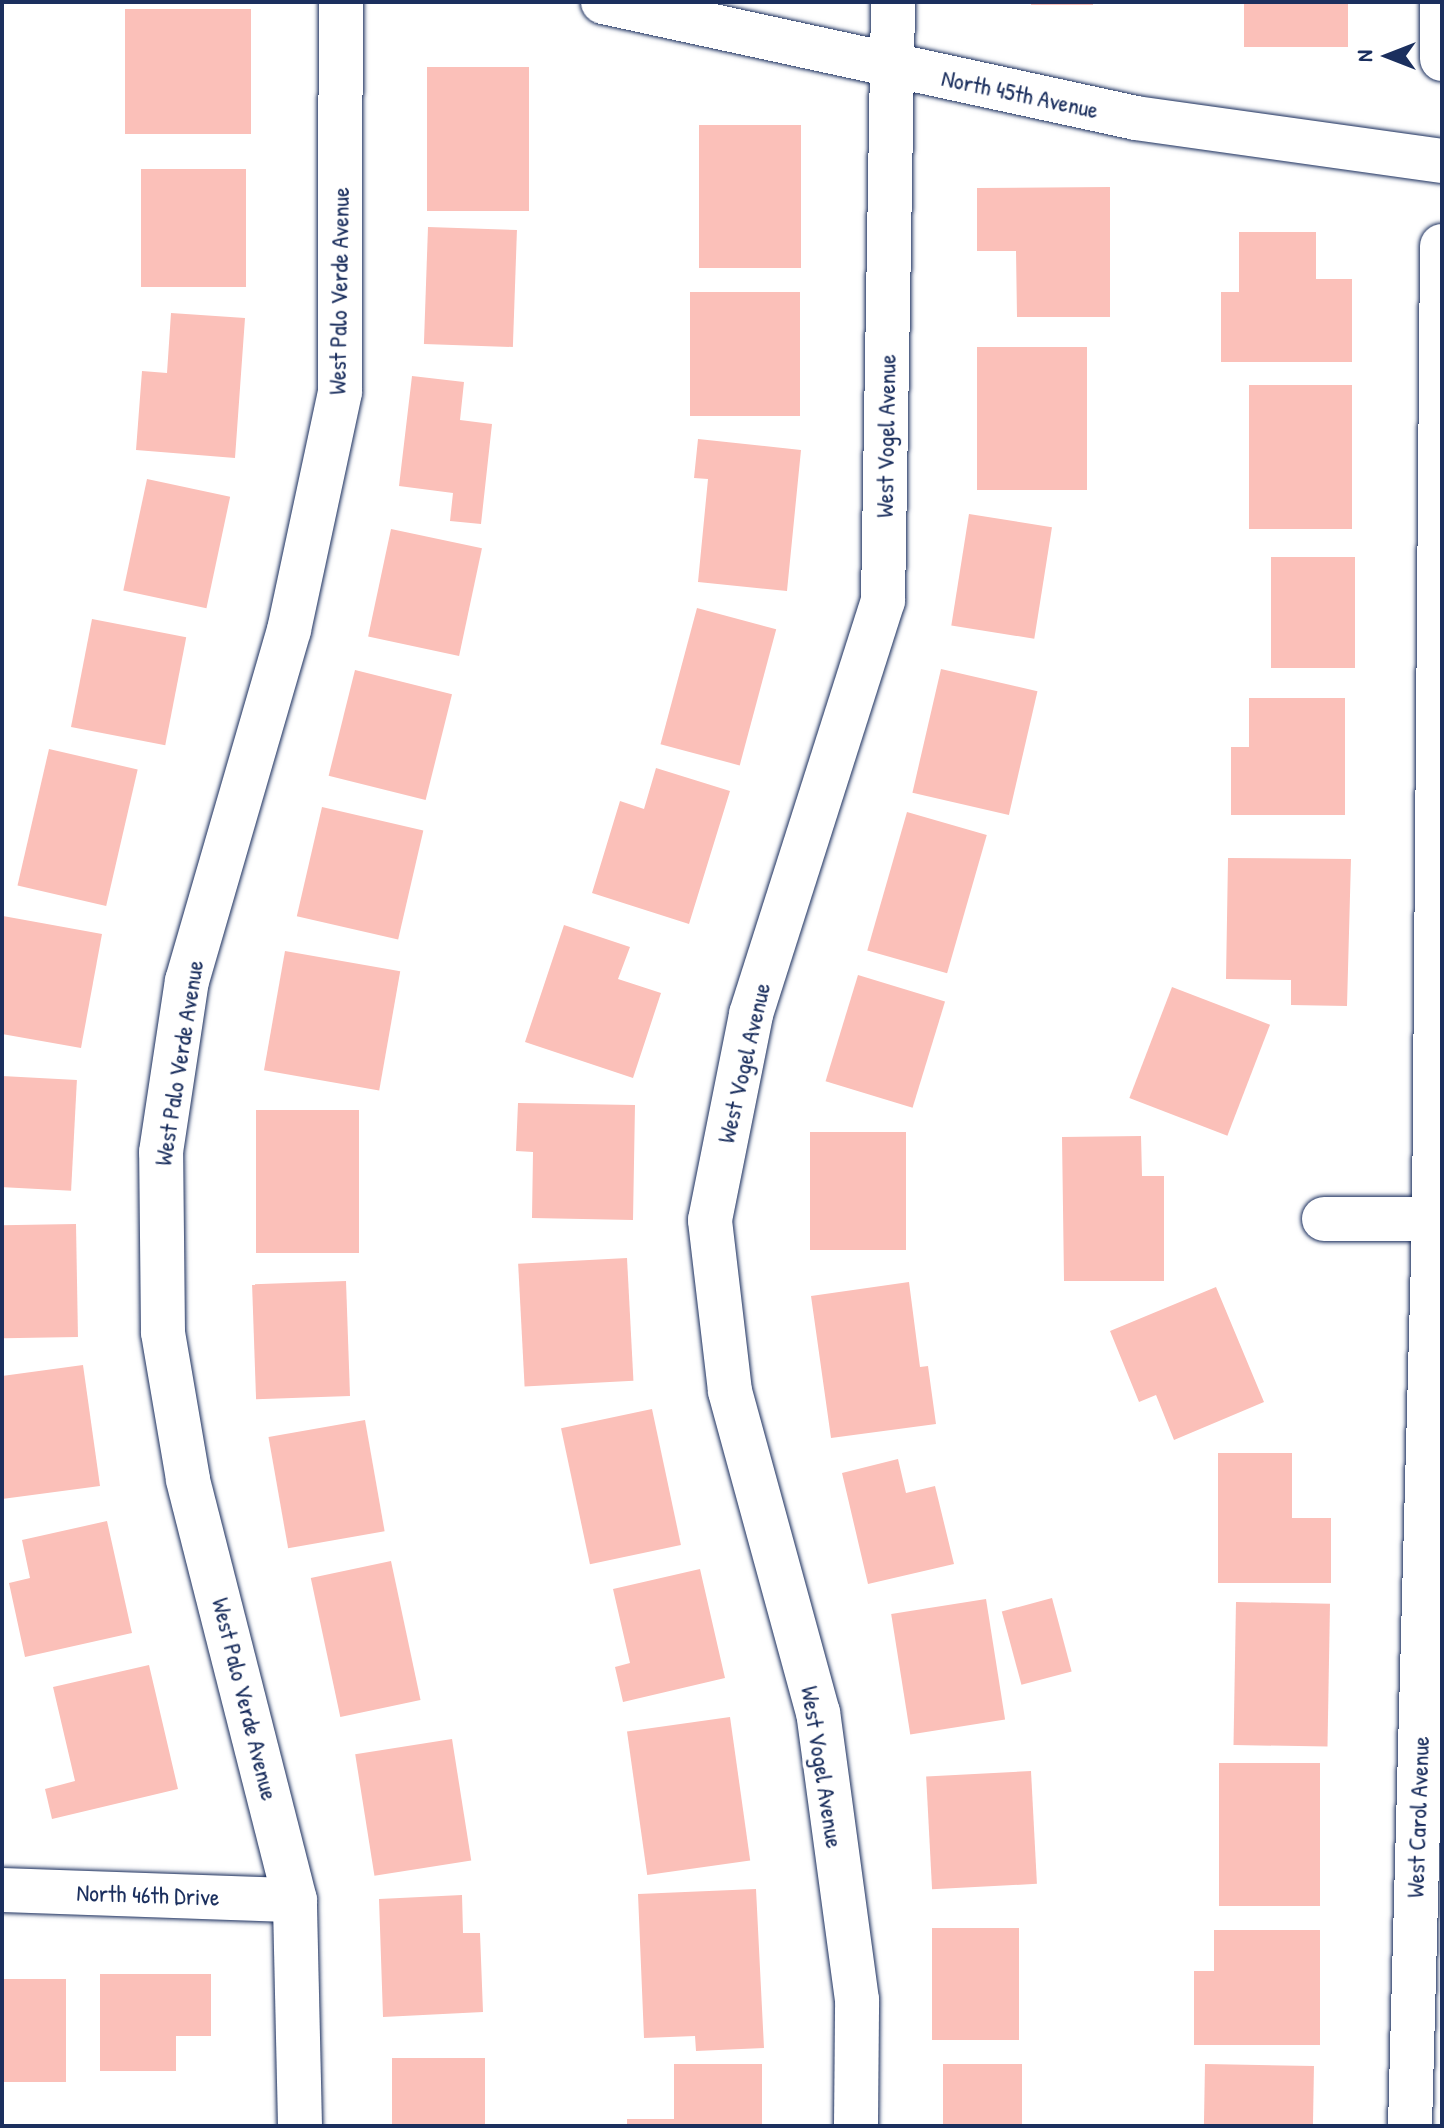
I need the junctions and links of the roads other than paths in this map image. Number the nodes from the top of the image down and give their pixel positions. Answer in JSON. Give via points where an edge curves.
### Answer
{"nodes":[{"id":1,"x":341,"y":2,"type":"edge"},
{"id":2,"x":603,"y":2,"type":"edge"},
{"id":3,"x":893,"y":2,"type":"edge"},
{"id":4,"x":1442,"y":2,"type":"edge"},
{"id":5,"x":1442,"y":59,"type":"edge"},
{"id":6,"x":893,"y":68,"type":"junction"},
{"id":7,"x":1442,"y":161,"type":"edge"},
{"id":8,"x":1442,"y":246,"type":"edge"},
{"id":9,"x":1324,"y":1219,"type":"dead end"},
{"id":10,"x":1434,"y":1219,"type":"junction"},
{"id":11,"x":2,"y":1890,"type":"edge"},
{"id":12,"x":295,"y":1900,"type":"junction"},
{"id":13,"x":300,"y":2126,"type":"edge"},
{"id":14,"x":856,"y":2126,"type":"edge"},
{"id":15,"x":1410,"y":2126,"type":"edge"}],
"edges":[{"from":1,"to":12,"type":"street","name":"West Palo Verde Avenue","via":[[340,392],[289,630],[187,981],[161,1152],[163,1332],[188,1479]]},
{"from":2,"to":6,"type":"street","name":"North 45th Avenue"},
{"from":3,"to":6,"type":"street","name":"West Vogel Avenue"},
{"from":4,"to":5,"type":"street"},
{"from":6,"to":7,"type":"street","name":"North 45th Avenue","via":[[1136,118]]},
{"from":6,"to":14,"type":"street","name":"West Vogel Avenue","via":[[883,601],[751,1014],[710,1220],[730,1391],[818,1713],[857,2000]]},
{"from":8,"to":10,"type":"street","name":"West Carol Avenue"},
{"from":9,"to":10,"type":"street"},
{"from":10,"to":15,"type":"street","name":"West Carol Avenue"},
{"from":11,"to":12,"type":"street","name":"North 46th Drive"},
{"from":12,"to":13,"type":"street","name":"West Palo Verde Avenue"}]}
